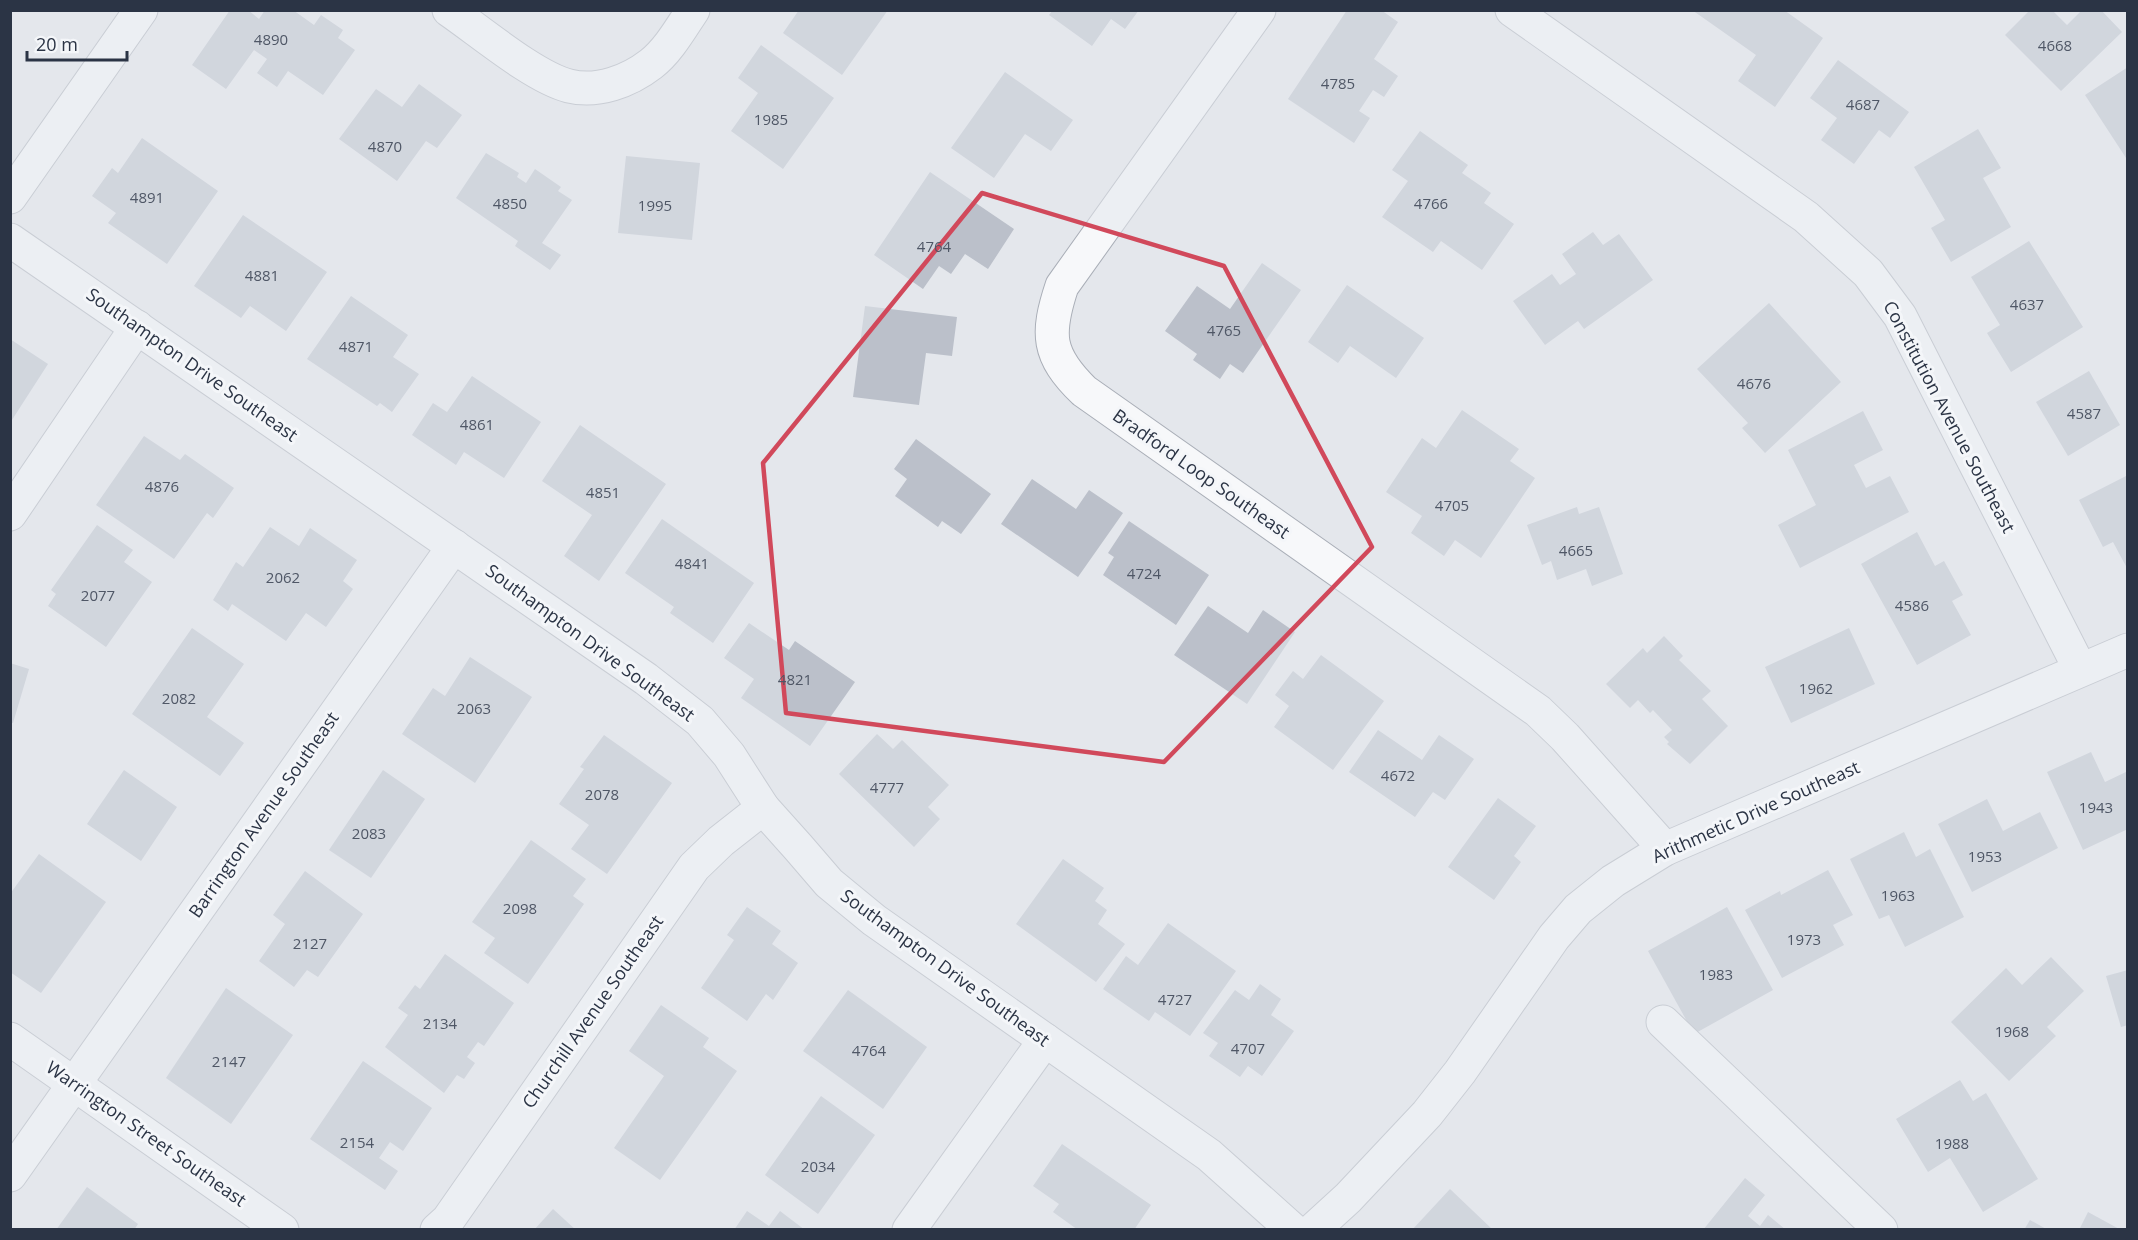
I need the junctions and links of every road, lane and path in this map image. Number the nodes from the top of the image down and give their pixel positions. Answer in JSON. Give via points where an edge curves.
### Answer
{"nodes":[{"id":1,"x":141,"y":10,"type":"edge"},
{"id":2,"x":449,"y":10,"type":"edge"},
{"id":3,"x":693,"y":10,"type":"edge"},
{"id":4,"x":1259,"y":10,"type":"edge"},
{"id":5,"x":1512,"y":10,"type":"edge"},
{"id":6,"x":10,"y":197,"type":"edge"},
{"id":7,"x":10,"y":240,"type":"edge"},
{"id":8,"x":137,"y":327,"type":"junction"},
{"id":9,"x":10,"y":513,"type":"edge"},
{"id":10,"x":454,"y":546,"type":"junction"},
{"id":11,"x":2127,"y":650,"type":"edge"},
{"id":12,"x":2080,"y":669,"type":"junction"},
{"id":13,"x":763,"y":808,"type":"junction"},
{"id":14,"x":1665,"y":849,"type":"junction"},
{"id":15,"x":1663,"y":1022,"type":"dead end"},
{"id":16,"x":10,"y":1039,"type":"edge"},
{"id":17,"x":1045,"y":1040,"type":"junction"},
{"id":18,"x":74,"y":1083,"type":"junction"},
{"id":19,"x":10,"y":1175,"type":"edge"},
{"id":20,"x":282,"y":1230,"type":"edge"},
{"id":21,"x":437,"y":1230,"type":"edge"},
{"id":22,"x":909,"y":1230,"type":"edge"},
{"id":23,"x":1293,"y":1230,"type":"edge"},
{"id":24,"x":1313,"y":1230,"type":"edge"},
{"id":25,"x":1881,"y":1230,"type":"edge"}],
"edges":[{"from":1,"to":6,"type":"street"},
{"from":2,"to":3,"type":"street","via":[[536,70],[569,86],[597,87],[623,82],[652,63]]},
{"from":4,"to":14,"type":"street","name":"Bradford Loop Southeast","via":[[1062,286],[1052,316],[1052,343],[1063,371],[1084,391],[1538,711]]},
{"from":5,"to":12,"type":"street","name":"Constitution Avenue Southeast","via":[[1806,217],[1868,273],[1900,316]]},
{"from":7,"to":8,"type":"street","name":"Southampton Drive Southeast"},
{"from":8,"to":9,"type":"street"},
{"from":8,"to":10,"type":"street","name":"Southampton Drive Southeast"},
{"from":10,"to":13,"type":"street","name":"Southampton Drive Southeast","via":[[646,679],[700,722],[729,755]]},
{"from":10,"to":18,"type":"street","name":"Barrington Avenue Southeast"},
{"from":11,"to":12,"type":"street","name":"Arithmetic Drive Southeast"},
{"from":12,"to":14,"type":"street","name":"Arithmetic Drive Southeast"},
{"from":13,"to":17,"type":"street","name":"Southampton Drive Southeast","via":[[830,883],[874,920]]},
{"from":13,"to":21,"type":"street","name":"Churchill Avenue Southeast","via":[[694,867],[448,1220]]},
{"from":14,"to":24,"type":"street","name":"Arithmetic Drive Southeast","via":[[1578,909],[1427,1114]]},
{"from":15,"to":25,"type":"street"},
{"from":16,"to":18,"type":"street","name":"Warrington Street Southeast"},
{"from":17,"to":22,"type":"street"},
{"from":17,"to":23,"type":"street","name":"Southampton Drive Southeast","via":[[1209,1155]]},
{"from":18,"to":19,"type":"street","name":"Barrington Avenue Southeast"},
{"from":18,"to":20,"type":"street","name":"Warrington Street Southeast"}]}
